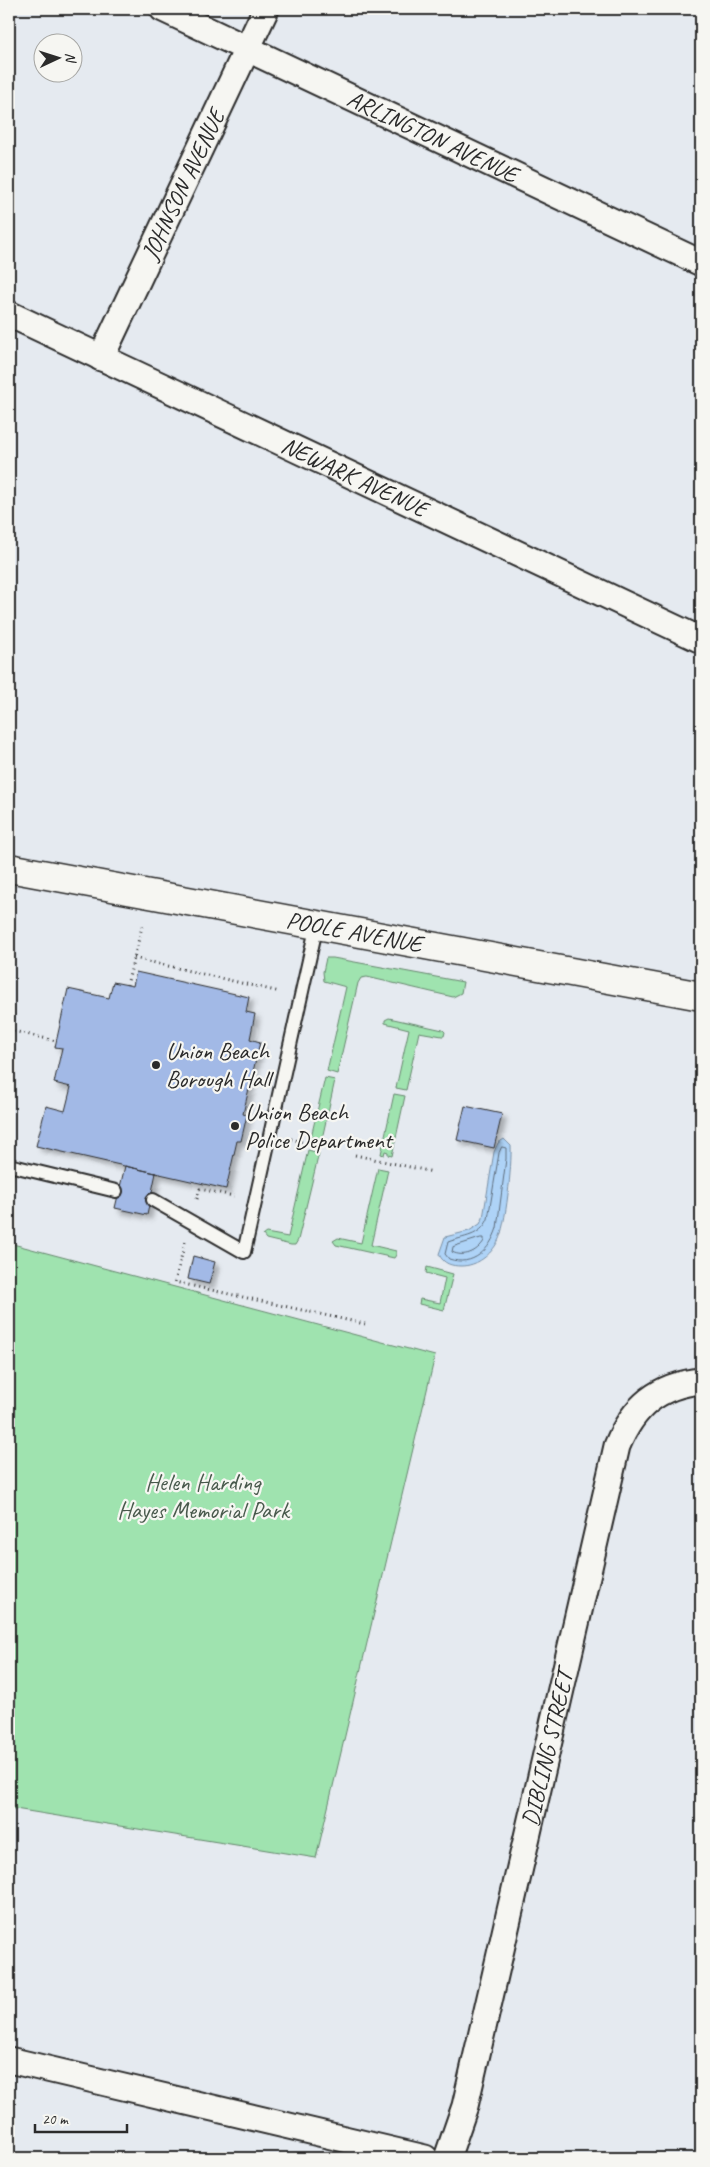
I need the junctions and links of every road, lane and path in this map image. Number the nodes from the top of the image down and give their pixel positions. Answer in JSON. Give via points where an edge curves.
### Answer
{"nodes":[{"id":1,"x":163,"y":9,"type":"edge"},
{"id":2,"x":266,"y":9,"type":"edge"},
{"id":3,"x":247,"y":49,"type":"junction"},
{"id":4,"x":701,"y":264,"type":"edge"},
{"id":5,"x":9,"y":314,"type":"edge"},
{"id":6,"x":100,"y":358,"type":"junction"},
{"id":7,"x":701,"y":640,"type":"edge"},
{"id":8,"x":9,"y":868,"type":"edge"},
{"id":9,"x":144,"y":920,"type":"dead end"},
{"id":10,"x":317,"y":924,"type":"junction"},
{"id":11,"x":134,"y":958,"type":"junction"},
{"id":12,"x":127,"y":985,"type":"dead end"},
{"id":13,"x":285,"y":993,"type":"dead end"},
{"id":14,"x":701,"y":996,"type":"edge"},
{"id":15,"x":9,"y":1030,"type":"edge"},
{"id":16,"x":56,"y":1041,"type":"dead end"},
{"id":17,"x":286,"y":1138,"type":"dead end"},
{"id":18,"x":319,"y":1146,"type":"dead end"},
{"id":19,"x":355,"y":1155,"type":"dead end"},
{"id":20,"x":9,"y":1165,"type":"edge"},
{"id":21,"x":432,"y":1172,"type":"dead end"},
{"id":22,"x":116,"y":1191,"type":"dead end"},
{"id":23,"x":153,"y":1200,"type":"dead end"},
{"id":24,"x":186,"y":1237,"type":"dead end"},
{"id":25,"x":365,"y":1324,"type":"dead end"},
{"id":26,"x":701,"y":1381,"type":"edge"},
{"id":27,"x":9,"y":2060,"type":"edge"},
{"id":28,"x":425,"y":2158,"type":"edge"},
{"id":29,"x":447,"y":2158,"type":"edge"}],
"edges":[{"from":1,"to":3,"type":"street","name":"ARLINGTON AVENUE"},
{"from":2,"to":3,"type":"street","name":"JOHNSON AVENUE"},
{"from":3,"to":4,"type":"street","name":"ARLINGTON AVENUE"},
{"from":3,"to":6,"type":"street","name":"JOHNSON AVENUE"},
{"from":5,"to":6,"type":"street","name":"NEWARK AVENUE"},
{"from":6,"to":7,"type":"street","name":"NEWARK AVENUE"},
{"from":8,"to":10,"type":"street","name":"POOLE AVENUE"},
{"from":9,"to":11,"type":"path"},
{"from":10,"to":14,"type":"street","name":"POOLE AVENUE"},
{"from":10,"to":23,"type":"lane","via":[[244,1252]]},
{"from":11,"to":12,"type":"path"},
{"from":11,"to":13,"type":"path"},
{"from":15,"to":16,"type":"path"},
{"from":17,"to":18,"type":"path"},
{"from":19,"to":21,"type":"path"},
{"from":20,"to":22,"type":"lane"},
{"from":24,"to":25,"type":"path","via":[[176,1282]]},
{"from":26,"to":29,"type":"street","name":"DIBLING STREET","via":[[686,1382],[660,1392],[625,1426],[617,1446],[465,2106]]},
{"from":27,"to":28,"type":"street"}]}
